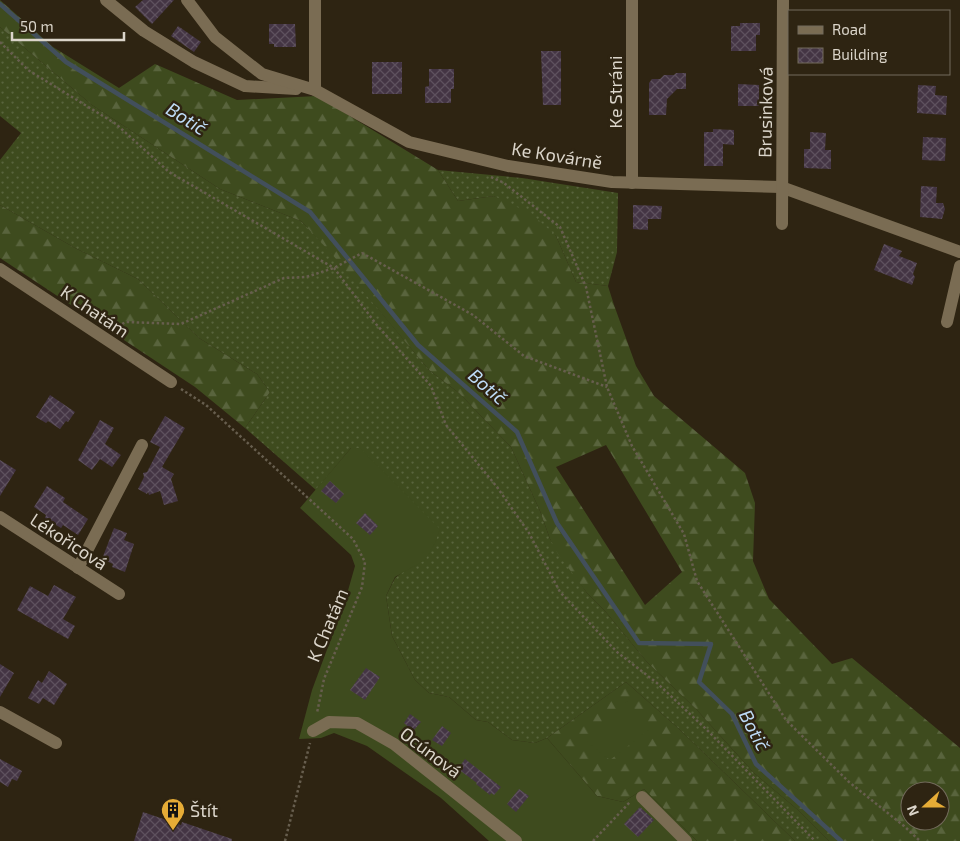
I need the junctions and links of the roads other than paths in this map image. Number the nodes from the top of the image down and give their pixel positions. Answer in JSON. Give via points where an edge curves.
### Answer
{"nodes":[{"id":1,"x":106,"y":0,"type":"edge"},
{"id":2,"x":187,"y":0,"type":"edge"},
{"id":3,"x":316,"y":0,"type":"edge"},
{"id":4,"x":632,"y":0,"type":"edge"},
{"id":5,"x":783,"y":0,"type":"edge"},
{"id":6,"x":315,"y":90,"type":"junction"},
{"id":7,"x":632,"y":183,"type":"junction"},
{"id":8,"x":781,"y":187,"type":"junction"},
{"id":9,"x":782,"y":224,"type":"dead end"},
{"id":10,"x":960,"y":252,"type":"edge"},
{"id":11,"x":960,"y":266,"type":"edge"},
{"id":12,"x":0,"y":269,"type":"edge"},
{"id":13,"x":947,"y":322,"type":"dead end"},
{"id":14,"x":170,"y":382,"type":"road end"},
{"id":15,"x":142,"y":445,"type":"dead end"},
{"id":16,"x":0,"y":516,"type":"edge"},
{"id":17,"x":78,"y":568,"type":"junction"},
{"id":18,"x":119,"y":594,"type":"dead end"},
{"id":19,"x":0,"y":712,"type":"edge"},
{"id":20,"x":313,"y":730,"type":"road end"},
{"id":21,"x":56,"y":743,"type":"dead end"},
{"id":22,"x":642,"y":798,"type":"road end"},
{"id":23,"x":516,"y":841,"type":"edge"},
{"id":24,"x":686,"y":841,"type":"edge"}],
"edges":[{"from":1,"to":6,"type":"street","via":[[144,31],[194,62],[245,86]]},
{"from":2,"to":6,"type":"street","name":"Ke Kovárně","via":[[215,37],[262,74]]},
{"from":3,"to":6,"type":"street"},
{"from":4,"to":7,"type":"street","name":"Ke Stráni"},
{"from":5,"to":8,"type":"street","name":"Brusinková"},
{"from":6,"to":7,"type":"street","name":"Ke Kovárně","via":[[409,142],[508,166]]},
{"from":7,"to":8,"type":"street","name":"Ke Kovárně"},
{"from":8,"to":9,"type":"street","name":"Brusinková"},
{"from":8,"to":10,"type":"street","name":"Ke Kovárně"},
{"from":11,"to":13,"type":"street"},
{"from":12,"to":14,"type":"street","name":"K Chatám"},
{"from":15,"to":17,"type":"street"},
{"from":16,"to":17,"type":"street","name":"Lékořicová"},
{"from":17,"to":18,"type":"street","name":"Lékořicová"},
{"from":19,"to":21,"type":"street"},
{"from":20,"to":23,"type":"street","name":"Ocúnová","via":[[329,722],[357,723],[394,744]]},
{"from":22,"to":24,"type":"street"}]}
